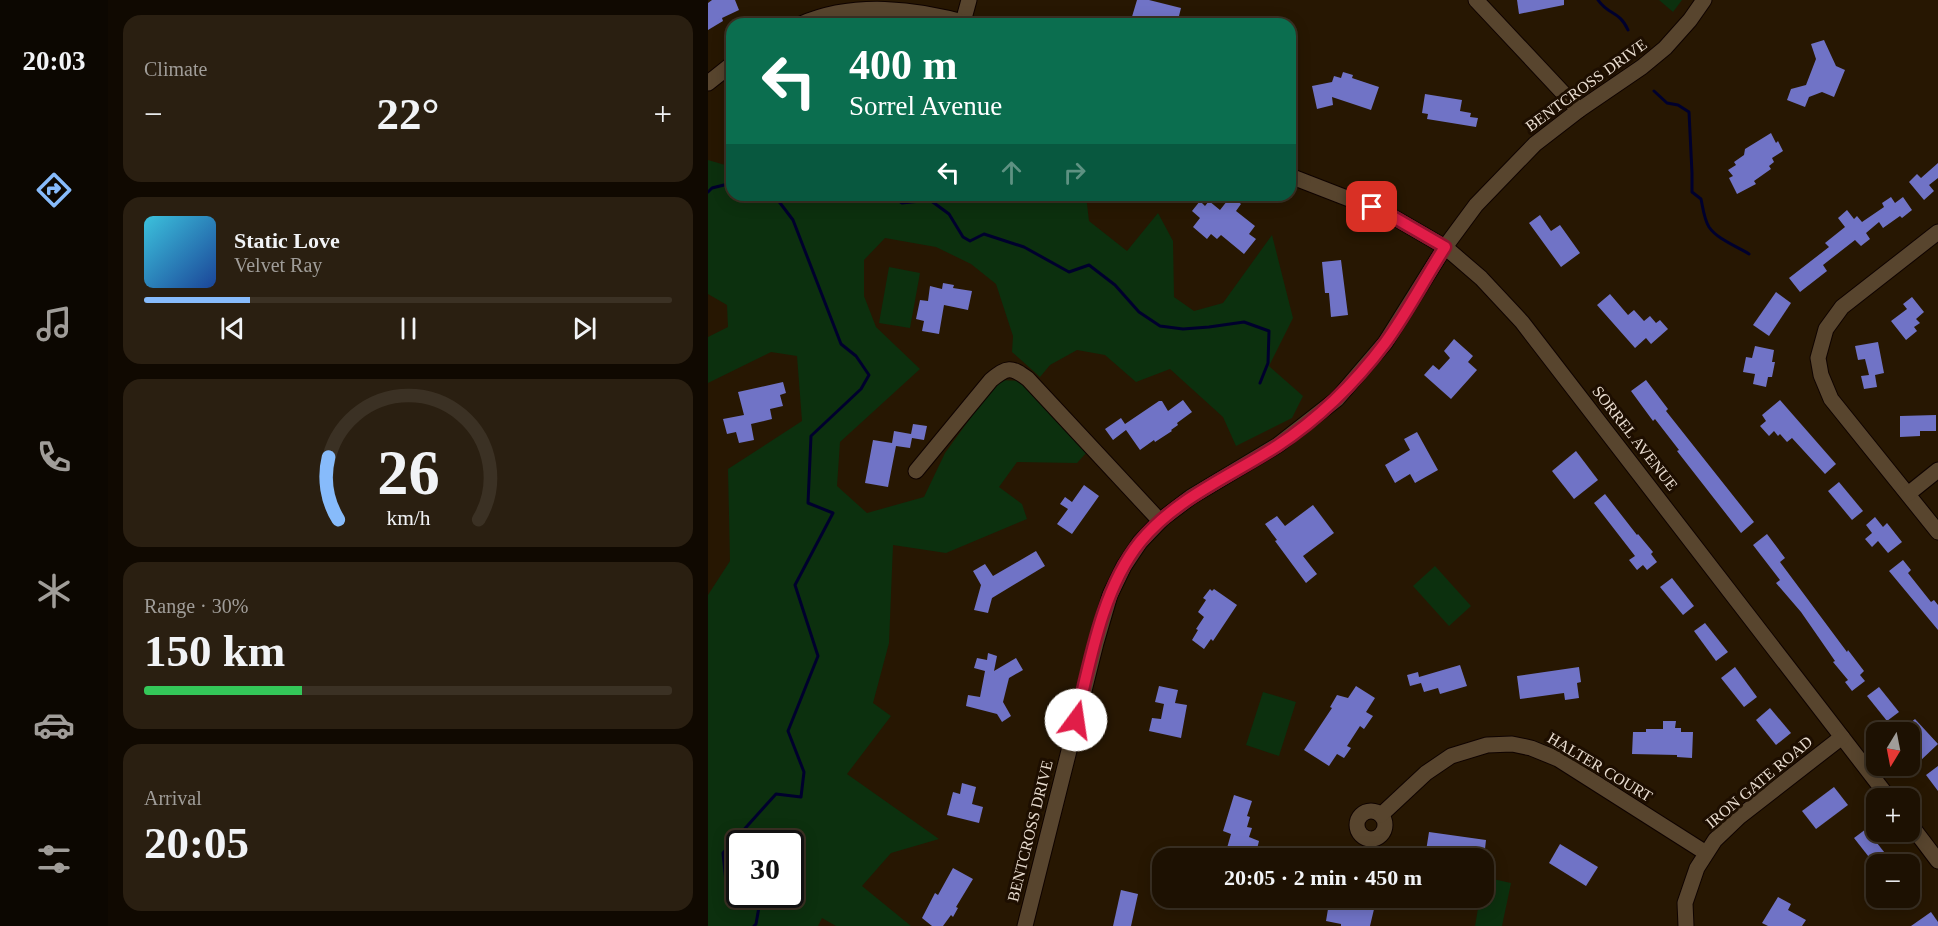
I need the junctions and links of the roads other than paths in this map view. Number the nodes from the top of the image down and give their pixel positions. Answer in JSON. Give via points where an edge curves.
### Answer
{"nodes":[{"id":1,"x":969,"y":0,"type":"edge"},
{"id":2,"x":1476,"y":0,"type":"edge"},
{"id":3,"x":1704,"y":0,"type":"edge"},
{"id":4,"x":822,"y":18,"type":"edge"},
{"id":5,"x":947,"y":18,"type":"edge"},
{"id":6,"x":967,"y":18,"type":"edge"},
{"id":7,"x":726,"y":69,"type":"edge"},
{"id":8,"x":708,"y":83,"type":"edge"},
{"id":9,"x":1579,"y":110,"type":"junction"},
{"id":10,"x":1296,"y":178,"type":"edge"},
{"id":11,"x":1938,"y":232,"type":"edge"},
{"id":12,"x":1445,"y":247,"type":"junction"},
{"id":13,"x":1938,"y":470,"type":"edge"},
{"id":14,"x":916,"y":471,"type":"dead end"},
{"id":15,"x":1908,"y":494,"type":"junction"},
{"id":16,"x":1160,"y":521,"type":"junction"},
{"id":17,"x":1938,"y":532,"type":"edge"},
{"id":18,"x":1842,"y":737,"type":"junction"},
{"id":19,"x":1881,"y":788,"type":"edge"},
{"id":20,"x":1381,"y":815,"type":"dead end"},
{"id":21,"x":1920,"y":837,"type":"edge"},
{"id":22,"x":1706,"y":853,"type":"junction"},
{"id":23,"x":1938,"y":861,"type":"edge"},
{"id":24,"x":1025,"y":926,"type":"edge"},
{"id":25,"x":1686,"y":926,"type":"edge"}],
"edges":[{"from":1,"to":6,"type":"street"},
{"from":2,"to":9,"type":"street"},
{"from":3,"to":9,"type":"street","name":"BENTCROSS DRIVE","via":[[1665,48]]},
{"from":4,"to":5,"type":"street","via":[[884,9]]},
{"from":7,"to":8,"type":"street"},
{"from":9,"to":12,"type":"street","name":"BENTCROSS DRIVE","via":[[1535,144],[1476,205]]},
{"from":10,"to":12,"type":"street","name":"SORREL AVENUE","via":[[1388,214]]},
{"from":11,"to":15,"type":"street","via":[[1842,307],[1826,329],[1818,358],[1831,399]]},
{"from":12,"to":16,"type":"street","name":"BENTCROSS DRIVE","via":[[1385,343],[1337,399],[1278,445],[1191,497]]},
{"from":12,"to":18,"type":"street","name":"SORREL AVENUE","via":[[1522,322]]},
{"from":13,"to":15,"type":"street"},
{"from":14,"to":16,"type":"street","via":[[991,380],[1010,369],[1028,379]]},
{"from":15,"to":17,"type":"street"},
{"from":16,"to":24,"type":"street","name":"BENTCROSS DRIVE","via":[[1140,542],[1110,595]]},
{"from":18,"to":19,"type":"street","name":"SORREL AVENUE"},
{"from":18,"to":22,"type":"street","name":"IRON GATE ROAD","via":[[1739,818]]},
{"from":20,"to":22,"type":"street","name":"HALTER COURT","via":[[1426,773],[1451,756],[1487,745],[1512,744],[1558,759]]},
{"from":21,"to":23,"type":"street"},
{"from":22,"to":25,"type":"street","name":"IRON GATE ROAD","via":[[1685,903]]}]}
